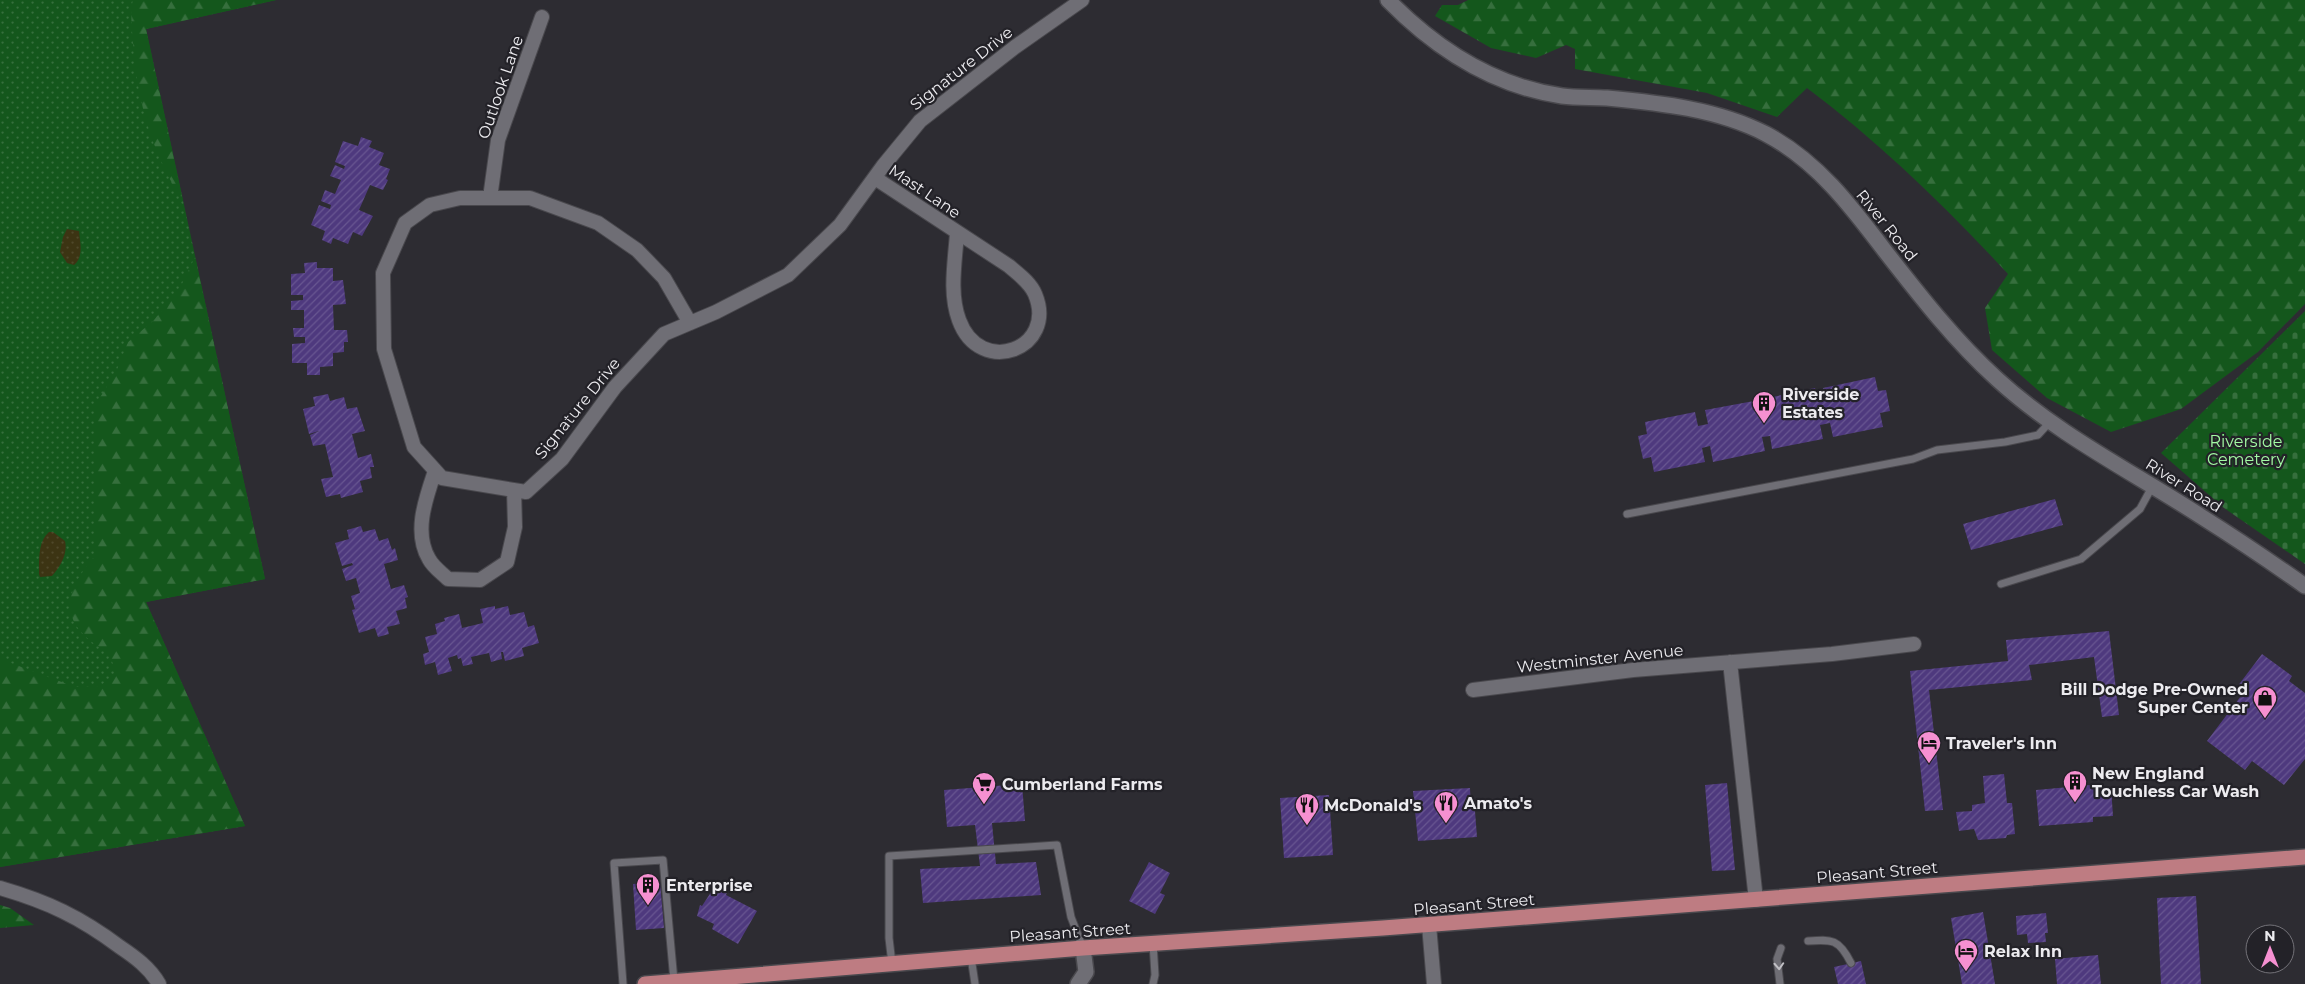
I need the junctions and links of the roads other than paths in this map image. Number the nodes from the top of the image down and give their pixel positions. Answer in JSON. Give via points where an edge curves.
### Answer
{"nodes":[{"id":1,"x":1082,"y":0,"type":"edge"},
{"id":2,"x":1388,"y":0,"type":"edge"},
{"id":3,"x":542,"y":17,"type":"dead end"},
{"id":4,"x":874,"y":178,"type":"junction"},
{"id":5,"x":490,"y":198,"type":"junction"},
{"id":6,"x":956,"y":233,"type":"junction"},
{"id":7,"x":690,"y":323,"type":"junction"},
{"id":8,"x":2050,"y":422,"type":"junction"},
{"id":9,"x":435,"y":471,"type":"junction"},
{"id":10,"x":2152,"y":486,"type":"junction"},
{"id":11,"x":514,"y":490,"type":"junction"},
{"id":12,"x":1627,"y":514,"type":"dead end"},
{"id":13,"x":2001,"y":584,"type":"dead end"},
{"id":14,"x":2305,"y":586,"type":"edge"},
{"id":15,"x":1914,"y":644,"type":"dead end"},
{"id":16,"x":1730,"y":662,"type":"junction"},
{"id":17,"x":1474,"y":690,"type":"dead end"},
{"id":18,"x":2305,"y":857,"type":"edge"},
{"id":19,"x":0,"y":888,"type":"edge"},
{"id":20,"x":1756,"y":900,"type":"junction"},
{"id":21,"x":1429,"y":925,"type":"junction"},
{"id":22,"x":1808,"y":941,"type":"dead end"},
{"id":23,"x":1153,"y":943,"type":"junction"},
{"id":24,"x":1083,"y":948,"type":"junction"},
{"id":25,"x":1782,"y":948,"type":"dead end"},
{"id":26,"x":971,"y":957,"type":"junction"},
{"id":27,"x":1850,"y":963,"type":"dead end"},
{"id":28,"x":892,"y":964,"type":"junction"},
{"id":29,"x":674,"y":982,"type":"junction"},
{"id":30,"x":159,"y":984,"type":"edge"},
{"id":31,"x":623,"y":984,"type":"edge"},
{"id":32,"x":645,"y":984,"type":"edge"},
{"id":33,"x":974,"y":984,"type":"edge"},
{"id":34,"x":1078,"y":984,"type":"edge"},
{"id":35,"x":1153,"y":984,"type":"edge"},
{"id":36,"x":1434,"y":984,"type":"edge"},
{"id":37,"x":1780,"y":984,"type":"edge"}],
"edges":[{"from":1,"to":4,"type":"street","name":"Signature Drive","via":[[920,121]]},
{"from":2,"to":8,"type":"street","name":"River Road","via":[[1443,49],[1480,72],[1522,87],[1563,96],[1644,102],[1727,118],[1765,134],[1800,155],[1843,197],[1964,346]]},
{"from":3,"to":5,"type":"street","name":"Outlook Lane","via":[[498,140]]},
{"from":4,"to":6,"type":"street","name":"Mast Lane"},
{"from":4,"to":7,"type":"street","name":"Signature Drive","via":[[840,225],[788,274]]},
{"from":5,"to":7,"type":"street","name":"Signature Drive","via":[[530,198],[598,223],[637,250],[664,278]]},
{"from":5,"to":9,"type":"street","name":"Signature Drive","via":[[460,198],[430,204],[405,223],[383,273],[384,349],[414,447]]},
{"from":6,"to":6,"type":"street","name":"Mast Lane","via":[[1009,266],[1035,292],[1039,307],[1038,326],[1028,342],[1010,351],[991,352],[969,340],[959,320],[953,290]]},
{"from":7,"to":11,"type":"street","name":"Signature Drive","via":[[664,334],[615,386],[562,459],[526,492]]},
{"from":8,"to":10,"type":"street","name":"River Road"},
{"from":8,"to":12,"type":"lane","via":[[2038,435],[1937,450],[1914,459]]},
{"from":9,"to":11,"type":"street","name":"Signature Drive","via":[[442,478]]},
{"from":9,"to":11,"type":"street","via":[[423,509],[422,542],[429,561],[448,579],[480,580],[507,562],[515,527]]},
{"from":10,"to":13,"type":"lane","via":[[2140,509],[2081,559]]},
{"from":10,"to":14,"type":"street","name":"River Road"},
{"from":15,"to":16,"type":"street","name":"Westminster Avenue"},
{"from":16,"to":17,"type":"street","name":"Westminster Avenue","via":[[1624,671]]},
{"from":16,"to":20,"type":"street"},
{"from":18,"to":20,"type":"highway","name":"Pleasant Street"},
{"from":19,"to":30,"type":"street","via":[[52,905],[80,919],[140,962]]},
{"from":20,"to":21,"type":"highway","name":"Pleasant Street"},
{"from":21,"to":23,"type":"highway","name":"Pleasant Street"},
{"from":21,"to":36,"type":"street"},
{"from":22,"to":27,"type":"lane","via":[[1838,943]]},
{"from":23,"to":24,"type":"highway","name":"Pleasant Street"},
{"from":23,"to":35,"type":"lane"},
{"from":24,"to":26,"type":"highway","name":"Pleasant Street"},
{"from":24,"to":28,"type":"lane","via":[[1071,917],[1057,845],[889,856]]},
{"from":24,"to":34,"type":"street","via":[[1086,972]]},
{"from":25,"to":37,"type":"lane","one_way":true,"via":[[1778,959]]},
{"from":26,"to":28,"type":"highway","name":"Pleasant Street"},
{"from":26,"to":33,"type":"lane"},
{"from":28,"to":29,"type":"highway","name":"Pleasant Street"},
{"from":29,"to":31,"type":"lane","via":[[663,860],[614,863]]},
{"from":29,"to":32,"type":"highway","name":"Pleasant Street"}]}
